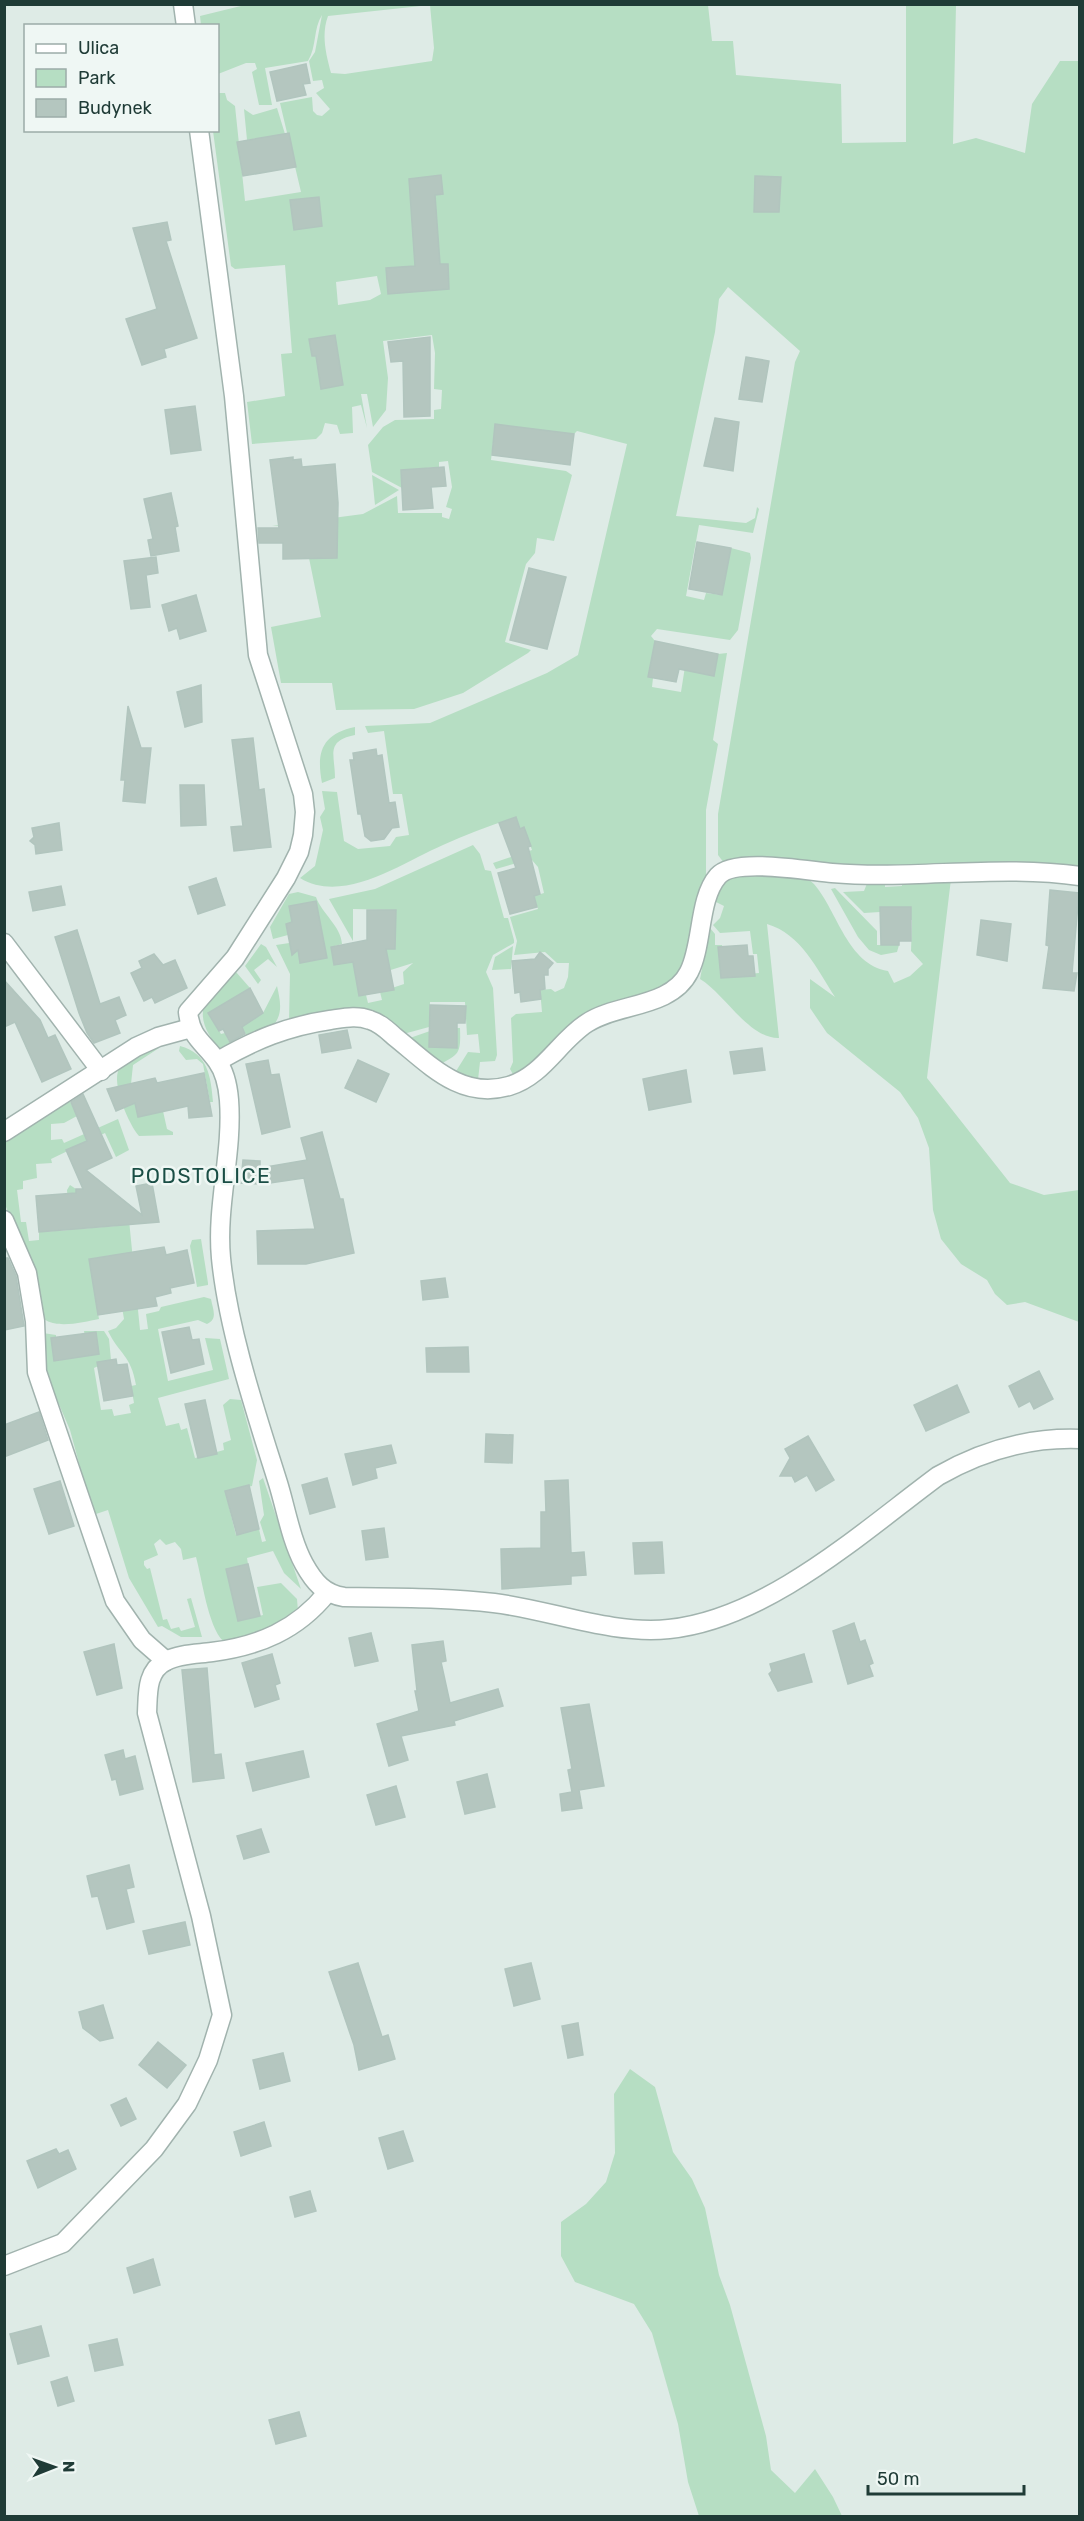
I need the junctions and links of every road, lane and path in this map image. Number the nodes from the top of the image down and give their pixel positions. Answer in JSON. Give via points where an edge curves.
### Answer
{"nodes":[{"id":1,"x":183,"y":4,"type":"edge"},
{"id":2,"x":186,"y":24,"type":"edge"},
{"id":3,"x":199,"y":132,"type":"edge"},
{"id":4,"x":1080,"y":876,"type":"edge"},
{"id":5,"x":4,"y":943,"type":"edge"},
{"id":6,"x":191,"y":1028,"type":"junction"},
{"id":7,"x":218,"y":1061,"type":"junction"},
{"id":8,"x":101,"y":1071,"type":"junction"},
{"id":9,"x":4,"y":1132,"type":"edge"},
{"id":10,"x":4,"y":1220,"type":"edge"},
{"id":11,"x":1080,"y":1439,"type":"edge"},
{"id":12,"x":327,"y":1593,"type":"junction"},
{"id":13,"x":166,"y":1661,"type":"junction"},
{"id":14,"x":4,"y":2266,"type":"edge"}],
"edges":[{"from":1,"to":2,"type":"street"},
{"from":3,"to":6,"type":"street","via":[[234,396],[258,655],[305,812],[299,852],[286,878],[235,958],[189,1008]]},
{"from":4,"to":7,"type":"street","via":[[1030,872],[844,874],[758,866],[726,870],[717,876],[709,893],[695,955],[682,982],[647,1002],[586,1024],[524,1080],[496,1089],[464,1088],[382,1025],[358,1017],[281,1029]]},
{"from":5,"to":8,"type":"street"},
{"from":6,"to":7,"type":"street","via":[[201,1045]]},
{"from":6,"to":8,"type":"street","via":[[136,1047]]},
{"from":7,"to":12,"type":"street","via":[[229,1100],[220,1225],[229,1304],[298,1549],[314,1579]]},
{"from":8,"to":9,"type":"street"},
{"from":10,"to":13,"type":"street","via":[[27,1274],[35,1321],[37,1372],[115,1601],[142,1640]]},
{"from":11,"to":12,"type":"street","via":[[1037,1440],[967,1461],[938,1476],[778,1592],[736,1611],[671,1629],[631,1628],[495,1603]]},
{"from":12,"to":13,"type":"street","via":[[303,1619],[246,1646]]},
{"from":13,"to":14,"type":"street","via":[[148,1680],[147,1713],[201,1916],[222,2015],[208,2060],[187,2104],[154,2149],[63,2243]]}]}
